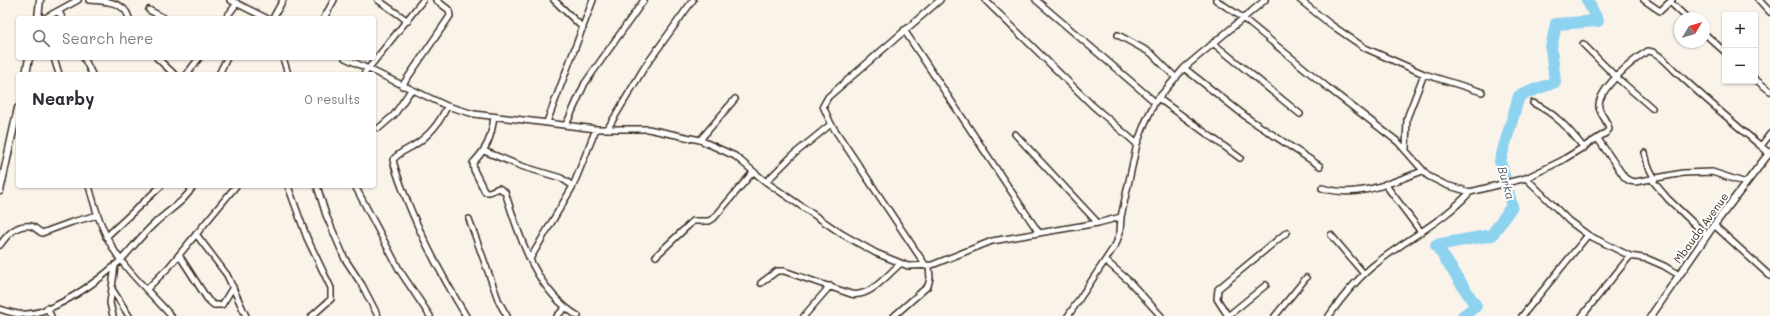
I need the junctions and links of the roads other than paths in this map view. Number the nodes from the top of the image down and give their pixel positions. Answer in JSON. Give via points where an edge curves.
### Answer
{"nodes":[{"id":1,"x":40,"y":0,"type":"edge"},
{"id":2,"x":78,"y":0,"type":"edge"},
{"id":3,"x":89,"y":0,"type":"edge"},
{"id":4,"x":230,"y":0,"type":"edge"},
{"id":5,"x":283,"y":0,"type":"edge"},
{"id":6,"x":334,"y":0,"type":"edge"},
{"id":7,"x":378,"y":0,"type":"edge"},
{"id":8,"x":423,"y":0,"type":"edge"},
{"id":9,"x":436,"y":0,"type":"edge"},
{"id":10,"x":554,"y":0,"type":"edge"},
{"id":11,"x":593,"y":0,"type":"edge"},
{"id":12,"x":644,"y":0,"type":"edge"},
{"id":13,"x":693,"y":0,"type":"edge"},
{"id":14,"x":940,"y":0,"type":"edge"},
{"id":15,"x":985,"y":0,"type":"edge"},
{"id":16,"x":1036,"y":0,"type":"edge"},
{"id":17,"x":1216,"y":0,"type":"edge"},
{"id":18,"x":1265,"y":0,"type":"edge"},
{"id":19,"x":1300,"y":0,"type":"edge"},
{"id":20,"x":1644,"y":0,"type":"edge"},
{"id":21,"x":1759,"y":0,"type":"edge"},
{"id":22,"x":1671,"y":1,"type":"edge"},
{"id":23,"x":237,"y":3,"type":"junction"},
{"id":24,"x":149,"y":10,"type":"dead end"},
{"id":25,"x":58,"y":11,"type":"junction"},
{"id":26,"x":1681,"y":12,"type":"edge"},
{"id":27,"x":1770,"y":12,"type":"edge"},
{"id":28,"x":38,"y":16,"type":"edge"},
{"id":29,"x":49,"y":16,"type":"edge"},
{"id":30,"x":61,"y":16,"type":"edge"},
{"id":31,"x":128,"y":16,"type":"edge"},
{"id":32,"x":160,"y":16,"type":"edge"},
{"id":33,"x":227,"y":16,"type":"edge"},
{"id":34,"x":262,"y":16,"type":"edge"},
{"id":35,"x":274,"y":16,"type":"edge"},
{"id":36,"x":325,"y":16,"type":"edge"},
{"id":37,"x":1243,"y":18,"type":"junction"},
{"id":38,"x":408,"y":21,"type":"junction"},
{"id":39,"x":583,"y":28,"type":"junction"},
{"id":40,"x":904,"y":30,"type":"junction"},
{"id":41,"x":1118,"y":34,"type":"dead end"},
{"id":42,"x":1710,"y":38,"type":"edge"},
{"id":43,"x":1213,"y":43,"type":"junction"},
{"id":44,"x":1583,"y":44,"type":"dead end"},
{"id":45,"x":1722,"y":49,"type":"edge"},
{"id":46,"x":376,"y":59,"type":"edge"},
{"id":47,"x":29,"y":60,"type":"edge"},
{"id":48,"x":55,"y":60,"type":"edge"},
{"id":49,"x":85,"y":60,"type":"edge"},
{"id":50,"x":159,"y":60,"type":"edge"},
{"id":51,"x":197,"y":60,"type":"edge"},
{"id":52,"x":226,"y":60,"type":"edge"},
{"id":53,"x":284,"y":60,"type":"edge"},
{"id":54,"x":349,"y":60,"type":"edge"},
{"id":55,"x":376,"y":60,"type":"edge"},
{"id":56,"x":1184,"y":68,"type":"junction"},
{"id":57,"x":368,"y":69,"type":"junction"},
{"id":58,"x":26,"y":72,"type":"edge"},
{"id":59,"x":58,"y":72,"type":"edge"},
{"id":60,"x":91,"y":72,"type":"edge"},
{"id":61,"x":172,"y":72,"type":"edge"},
{"id":62,"x":188,"y":72,"type":"edge"},
{"id":63,"x":221,"y":72,"type":"edge"},
{"id":64,"x":287,"y":72,"type":"edge"},
{"id":65,"x":366,"y":72,"type":"edge"},
{"id":66,"x":374,"y":72,"type":"edge"},
{"id":67,"x":376,"y":73,"type":"edge"},
{"id":68,"x":1424,"y":74,"type":"junction"},
{"id":69,"x":1616,"y":77,"type":"junction"},
{"id":70,"x":1176,"y":78,"type":"junction"},
{"id":71,"x":1758,"y":81,"type":"edge"},
{"id":72,"x":402,"y":86,"type":"junction"},
{"id":73,"x":411,"y":90,"type":"junction"},
{"id":74,"x":1770,"y":91,"type":"edge"},
{"id":75,"x":1482,"y":92,"type":"dead end"},
{"id":76,"x":735,"y":99,"type":"dead end"},
{"id":77,"x":1157,"y":100,"type":"junction"},
{"id":78,"x":1533,"y":103,"type":"dead end"},
{"id":79,"x":447,"y":106,"type":"junction"},
{"id":80,"x":1652,"y":108,"type":"dead end"},
{"id":81,"x":1300,"y":114,"type":"dead end"},
{"id":82,"x":494,"y":116,"type":"junction"},
{"id":83,"x":16,"y":117,"type":"edge"},
{"id":84,"x":547,"y":122,"type":"junction"},
{"id":85,"x":831,"y":124,"type":"junction"},
{"id":86,"x":566,"y":125,"type":"junction"},
{"id":87,"x":379,"y":128,"type":"dead end"},
{"id":88,"x":608,"y":128,"type":"junction"},
{"id":89,"x":596,"y":129,"type":"junction"},
{"id":90,"x":1014,"y":134,"type":"dead end"},
{"id":91,"x":1770,"y":134,"type":"edge"},
{"id":92,"x":1598,"y":139,"type":"junction"},
{"id":93,"x":700,"y":140,"type":"junction"},
{"id":94,"x":1137,"y":144,"type":"junction"},
{"id":95,"x":1761,"y":146,"type":"junction"},
{"id":96,"x":1584,"y":148,"type":"junction"},
{"id":97,"x":1406,"y":150,"type":"junction"},
{"id":98,"x":484,"y":151,"type":"junction"},
{"id":99,"x":1770,"y":152,"type":"edge"},
{"id":100,"x":1645,"y":153,"type":"dead end"},
{"id":101,"x":1240,"y":158,"type":"dead end"},
{"id":102,"x":1320,"y":166,"type":"dead end"},
{"id":103,"x":1423,"y":171,"type":"junction"},
{"id":104,"x":753,"y":172,"type":"junction"},
{"id":105,"x":1526,"y":178,"type":"junction"},
{"id":106,"x":1653,"y":180,"type":"junction"},
{"id":107,"x":766,"y":182,"type":"junction"},
{"id":108,"x":1746,"y":183,"type":"junction"},
{"id":109,"x":1385,"y":184,"type":"junction"},
{"id":110,"x":573,"y":186,"type":"junction"},
{"id":111,"x":90,"y":188,"type":"edge"},
{"id":112,"x":159,"y":188,"type":"edge"},
{"id":113,"x":192,"y":188,"type":"edge"},
{"id":114,"x":234,"y":188,"type":"edge"},
{"id":115,"x":289,"y":188,"type":"edge"},
{"id":116,"x":319,"y":188,"type":"edge"},
{"id":117,"x":356,"y":188,"type":"edge"},
{"id":118,"x":1322,"y":188,"type":"dead end"},
{"id":119,"x":0,"y":191,"type":"edge"},
{"id":120,"x":1470,"y":192,"type":"junction"},
{"id":121,"x":98,"y":215,"type":"junction"},
{"id":122,"x":1121,"y":217,"type":"junction"},
{"id":123,"x":469,"y":219,"type":"dead end"},
{"id":124,"x":1098,"y":223,"type":"junction"},
{"id":125,"x":1714,"y":225,"type":"junction"},
{"id":126,"x":1040,"y":232,"type":"junction"},
{"id":127,"x":1287,"y":232,"type":"dead end"},
{"id":128,"x":1421,"y":232,"type":"junction"},
{"id":129,"x":196,"y":234,"type":"junction"},
{"id":130,"x":1331,"y":235,"type":"dead end"},
{"id":131,"x":1588,"y":236,"type":"junction"},
{"id":132,"x":1707,"y":236,"type":"junction"},
{"id":133,"x":106,"y":237,"type":"junction"},
{"id":134,"x":0,"y":245,"type":"edge"},
{"id":135,"x":179,"y":255,"type":"junction"},
{"id":136,"x":656,"y":256,"type":"dead end"},
{"id":137,"x":1630,"y":256,"type":"junction"},
{"id":138,"x":530,"y":259,"type":"junction"},
{"id":139,"x":120,"y":260,"type":"junction"},
{"id":140,"x":1106,"y":261,"type":"junction"},
{"id":141,"x":116,"y":264,"type":"junction"},
{"id":142,"x":900,"y":264,"type":"junction"},
{"id":143,"x":928,"y":266,"type":"junction"},
{"id":144,"x":1364,"y":274,"type":"junction"},
{"id":145,"x":1679,"y":275,"type":"junction"},
{"id":146,"x":1770,"y":276,"type":"edge"},
{"id":147,"x":1306,"y":278,"type":"dead end"},
{"id":148,"x":761,"y":283,"type":"dead end"},
{"id":149,"x":1266,"y":285,"type":"dead end"},
{"id":150,"x":830,"y":286,"type":"junction"},
{"id":151,"x":234,"y":287,"type":"junction"},
{"id":152,"x":112,"y":289,"type":"junction"},
{"id":153,"x":147,"y":289,"type":"junction"},
{"id":154,"x":47,"y":308,"type":"junction"},
{"id":155,"x":565,"y":308,"type":"junction"},
{"id":156,"x":1,"y":309,"type":"edge"},
{"id":157,"x":5,"y":316,"type":"edge"},
{"id":158,"x":51,"y":316,"type":"edge"},
{"id":159,"x":113,"y":316,"type":"edge"},
{"id":160,"x":129,"y":316,"type":"edge"},
{"id":161,"x":171,"y":316,"type":"edge"},
{"id":162,"x":246,"y":316,"type":"edge"},
{"id":163,"x":312,"y":316,"type":"edge"},
{"id":164,"x":378,"y":316,"type":"edge"},
{"id":165,"x":430,"y":316,"type":"edge"},
{"id":166,"x":466,"y":316,"type":"edge"},
{"id":167,"x":506,"y":316,"type":"edge"},
{"id":168,"x":557,"y":316,"type":"edge"},
{"id":169,"x":578,"y":316,"type":"edge"},
{"id":170,"x":804,"y":316,"type":"edge"},
{"id":171,"x":894,"y":316,"type":"edge"},
{"id":172,"x":1068,"y":316,"type":"edge"},
{"id":173,"x":1161,"y":316,"type":"edge"},
{"id":174,"x":1228,"y":316,"type":"edge"},
{"id":175,"x":1275,"y":316,"type":"edge"},
{"id":176,"x":1329,"y":316,"type":"edge"},
{"id":177,"x":1522,"y":316,"type":"edge"},
{"id":178,"x":1582,"y":316,"type":"edge"},
{"id":179,"x":1652,"y":316,"type":"edge"}],
"edges":[{"from":1,"to":28,"type":"street"},
{"from":2,"to":25,"type":"street"},
{"from":3,"to":31,"type":"street","via":[[117,4]]},
{"from":4,"to":23,"type":"street"},
{"from":5,"to":35,"type":"street"},
{"from":6,"to":36,"type":"street"},
{"from":7,"to":38,"type":"street"},
{"from":8,"to":38,"type":"street"},
{"from":9,"to":72,"type":"street","via":[[448,10],[450,16]]},
{"from":10,"to":39,"type":"street"},
{"from":11,"to":39,"type":"street"},
{"from":12,"to":86,"type":"street","via":[[585,83]]},
{"from":13,"to":88,"type":"street","via":[[644,68]]},
{"from":14,"to":40,"type":"street"},
{"from":15,"to":94,"type":"street","via":[[1092,105]]},
{"from":16,"to":77,"type":"street"},
{"from":17,"to":37,"type":"street"},
{"from":18,"to":37,"type":"street"},
{"from":19,"to":68,"type":"street","via":[[1365,48]]},
{"from":20,"to":22,"type":"street","via":[[1660,11]]},
{"from":21,"to":27,"type":"street"},
{"from":22,"to":26,"type":"street"},
{"from":23,"to":33,"type":"street"},
{"from":23,"to":34,"type":"street"},
{"from":24,"to":32,"type":"street"},
{"from":25,"to":29,"type":"street"},
{"from":25,"to":30,"type":"street"},
{"from":37,"to":43,"type":"street"},
{"from":37,"to":97,"type":"street"},
{"from":38,"to":46,"type":"street"},
{"from":39,"to":84,"type":"street"},
{"from":40,"to":85,"type":"street","via":[[826,100],[823,106]]},
{"from":40,"to":126,"type":"street"},
{"from":41,"to":70,"type":"street","via":[[1151,53]]},
{"from":42,"to":45,"type":"street"},
{"from":43,"to":56,"type":"street"},
{"from":43,"to":81,"type":"street"},
{"from":44,"to":69,"type":"street"},
{"from":47,"to":58,"type":"street"},
{"from":48,"to":59,"type":"street"},
{"from":49,"to":60,"type":"street"},
{"from":50,"to":61,"type":"street"},
{"from":51,"to":62,"type":"street"},
{"from":52,"to":63,"type":"street"},
{"from":53,"to":64,"type":"street"},
{"from":54,"to":57,"type":"street"},
{"from":55,"to":57,"type":"street"},
{"from":56,"to":70,"type":"street"},
{"from":56,"to":102,"type":"street","via":[[1249,119]]},
{"from":57,"to":65,"type":"street"},
{"from":57,"to":66,"type":"street"},
{"from":67,"to":72,"type":"street"},
{"from":68,"to":75,"type":"street"},
{"from":68,"to":97,"type":"street","via":[[1407,118]]},
{"from":69,"to":80,"type":"street"},
{"from":69,"to":92,"type":"street","via":[[1599,102],[1599,108],[1609,130]]},
{"from":69,"to":95,"type":"street","via":[[1642,54],[1654,52]]},
{"from":70,"to":77,"type":"street"},
{"from":71,"to":74,"type":"street"},
{"from":72,"to":73,"type":"street"},
{"from":73,"to":79,"type":"street"},
{"from":73,"to":87,"type":"street","via":[[394,114]]},
{"from":76,"to":93,"type":"street"},
{"from":77,"to":94,"type":"street"},
{"from":77,"to":101,"type":"street"},
{"from":78,"to":96,"type":"street","via":[[1555,116]]},
{"from":79,"to":82,"type":"street","via":[[474,114]]},
{"from":79,"to":166,"type":"street","via":[[433,130],[393,160],[415,220],[436,264]]},
{"from":82,"to":84,"type":"street"},
{"from":82,"to":98,"type":"street"},
{"from":83,"to":119,"type":"street"},
{"from":84,"to":86,"type":"street"},
{"from":85,"to":107,"type":"street","via":[[793,155]]},
{"from":85,"to":143,"type":"street"},
{"from":86,"to":89,"type":"street"},
{"from":88,"to":89,"type":"street"},
{"from":88,"to":93,"type":"street","via":[[648,129]]},
{"from":89,"to":110,"type":"street"},
{"from":90,"to":124,"type":"street"},
{"from":91,"to":95,"type":"street"},
{"from":92,"to":96,"type":"street"},
{"from":92,"to":106,"type":"street","via":[[1630,181]]},
{"from":93,"to":104,"type":"street","via":[[726,151]]},
{"from":94,"to":122,"type":"street"},
{"from":95,"to":99,"type":"street"},
{"from":96,"to":105,"type":"street"},
{"from":97,"to":103,"type":"street"},
{"from":98,"to":110,"type":"street","via":[[561,178]]},
{"from":98,"to":138,"type":"street","via":[[473,163],[474,170],[485,192],[499,188],[505,192]]},
{"from":99,"to":108,"type":"street","name":"Mbauda Avenue"},
{"from":100,"to":106,"type":"street"},
{"from":103,"to":109,"type":"street"},
{"from":103,"to":120,"type":"street","via":[[1446,185]]},
{"from":104,"to":107,"type":"street"},
{"from":104,"to":136,"type":"street","via":[[714,218],[709,221],[693,222]]},
{"from":105,"to":120,"type":"street"},
{"from":105,"to":131,"type":"street","via":[[1569,221]]},
{"from":106,"to":108,"type":"street","via":[[1683,173],[1712,172]]},
{"from":106,"to":132,"type":"street","via":[[1668,199]]},
{"from":107,"to":142,"type":"street","via":[[842,234]]},
{"from":108,"to":125,"type":"street","name":"Mbauda Avenue"},
{"from":109,"to":118,"type":"street","via":[[1349,193]]},
{"from":109,"to":128,"type":"street"},
{"from":110,"to":138,"type":"street"},
{"from":111,"to":121,"type":"street"},
{"from":112,"to":133,"type":"street"},
{"from":113,"to":139,"type":"street"},
{"from":114,"to":129,"type":"street"},
{"from":115,"to":163,"type":"street","via":[[307,238],[331,288],[331,299]]},
{"from":116,"to":164,"type":"street","via":[[326,215],[345,259]]},
{"from":117,"to":165,"type":"street","via":[[400,271]]},
{"from":120,"to":128,"type":"street","via":[[1447,214]]},
{"from":121,"to":133,"type":"street"},
{"from":121,"to":134,"type":"street","via":[[42,233],[32,226],[17,228],[10,232]]},
{"from":122,"to":124,"type":"street"},
{"from":122,"to":140,"type":"street","via":[[1116,244]]},
{"from":123,"to":167,"type":"street"},
{"from":124,"to":126,"type":"street"},
{"from":125,"to":132,"type":"street","name":"Mbauda Avenue"},
{"from":125,"to":146,"type":"street"},
{"from":126,"to":143,"type":"street","via":[[992,241]]},
{"from":127,"to":174,"type":"street","via":[[1218,290],[1217,299]]},
{"from":128,"to":144,"type":"street"},
{"from":129,"to":135,"type":"street"},
{"from":129,"to":151,"type":"street"},
{"from":130,"to":144,"type":"street"},
{"from":131,"to":137,"type":"street"},
{"from":131,"to":177,"type":"street"},
{"from":132,"to":145,"type":"street","name":"Mbauda Avenue"},
{"from":133,"to":139,"type":"street"},
{"from":135,"to":151,"type":"street","via":[[214,306],[222,305]]},
{"from":135,"to":153,"type":"street"},
{"from":137,"to":145,"type":"street","via":[[1648,259]]},
{"from":137,"to":178,"type":"street"},
{"from":138,"to":155,"type":"street","via":[[542,282]]},
{"from":139,"to":141,"type":"street"},
{"from":139,"to":153,"type":"street"},
{"from":140,"to":172,"type":"street"},
{"from":140,"to":173,"type":"street"},
{"from":141,"to":152,"type":"street"},
{"from":141,"to":154,"type":"street","via":[[90,285]]},
{"from":142,"to":143,"type":"street"},
{"from":142,"to":150,"type":"street","via":[[862,295],[851,294]]},
{"from":143,"to":171,"type":"street","via":[[928,286]]},
{"from":144,"to":176,"type":"street"},
{"from":145,"to":179,"type":"street","name":"Mbauda Avenue"},
{"from":147,"to":175,"type":"street"},
{"from":148,"to":150,"type":"street","via":[[780,270]]},
{"from":149,"to":174,"type":"street"},
{"from":150,"to":170,"type":"street"},
{"from":151,"to":162,"type":"street"},
{"from":152,"to":159,"type":"street","via":[[110,303]]},
{"from":152,"to":160,"type":"street"},
{"from":153,"to":161,"type":"street"},
{"from":154,"to":156,"type":"street","via":[[27,314],[16,314]]},
{"from":154,"to":158,"type":"street"},
{"from":155,"to":168,"type":"street"},
{"from":155,"to":169,"type":"street"},
{"from":156,"to":157,"type":"street"}]}
